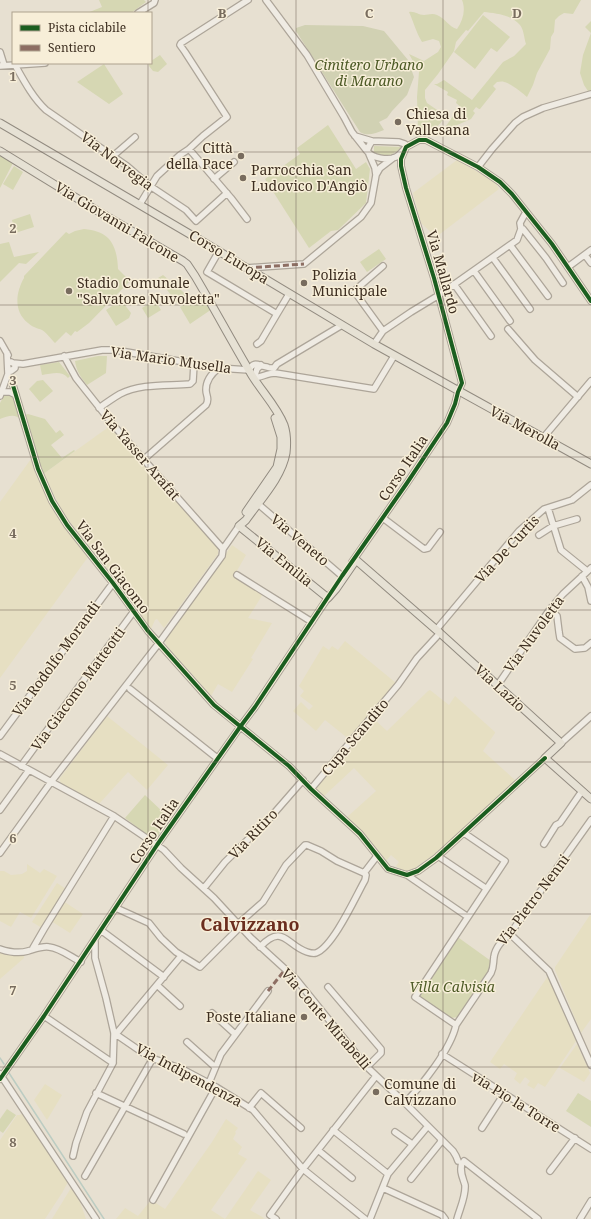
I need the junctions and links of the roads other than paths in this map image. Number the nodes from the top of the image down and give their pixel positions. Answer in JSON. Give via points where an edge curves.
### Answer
{"nodes":[{"id":1,"x":156,"y":0,"type":"edge"},
{"id":2,"x":248,"y":0,"type":"edge"},
{"id":3,"x":266,"y":0,"type":"edge"},
{"id":4,"x":272,"y":0,"type":"edge"},
{"id":5,"x":140,"y":12,"type":"edge"},
{"id":6,"x":280,"y":18,"type":"junction"},
{"id":7,"x":0,"y":52,"type":"edge"},
{"id":8,"x":30,"y":64,"type":"edge"},
{"id":9,"x":15,"y":65,"type":"junction"},
{"id":10,"x":2,"y":66,"type":"edge"},
{"id":11,"x":591,"y":94,"type":"edge"},
{"id":12,"x":0,"y":123,"type":"edge"},
{"id":13,"x":135,"y":136,"type":"dead end"},
{"id":14,"x":355,"y":136,"type":"junction"},
{"id":15,"x":372,"y":141,"type":"junction"},
{"id":16,"x":406,"y":148,"type":"junction"},
{"id":17,"x":189,"y":149,"type":"junction"},
{"id":18,"x":0,"y":151,"type":"edge"},
{"id":19,"x":368,"y":153,"type":"junction"},
{"id":20,"x":112,"y":156,"type":"junction"},
{"id":21,"x":393,"y":158,"type":"junction"},
{"id":22,"x":234,"y":162,"type":"dead end"},
{"id":23,"x":478,"y":167,"type":"junction"},
{"id":24,"x":376,"y":175,"type":"junction"},
{"id":25,"x":214,"y":179,"type":"junction"},
{"id":26,"x":150,"y":186,"type":"junction"},
{"id":27,"x":227,"y":193,"type":"junction"},
{"id":28,"x":140,"y":204,"type":"junction"},
{"id":29,"x":526,"y":212,"type":"junction"},
{"id":30,"x":247,"y":219,"type":"dead end"},
{"id":31,"x":532,"y":220,"type":"junction"},
{"id":32,"x":522,"y":229,"type":"junction"},
{"id":33,"x":510,"y":245,"type":"junction"},
{"id":34,"x":591,"y":250,"type":"edge"},
{"id":35,"x":219,"y":251,"type":"junction"},
{"id":36,"x":585,"y":255,"type":"junction"},
{"id":37,"x":493,"y":258,"type":"junction"},
{"id":38,"x":591,"y":264,"type":"edge"},
{"id":39,"x":383,"y":266,"type":"dead end"},
{"id":40,"x":568,"y":267,"type":"junction"},
{"id":41,"x":247,"y":268,"type":"junction"},
{"id":42,"x":474,"y":271,"type":"junction"},
{"id":43,"x":563,"y":283,"type":"dead end"},
{"id":44,"x":454,"y":284,"type":"junction"},
{"id":45,"x":289,"y":294,"type":"junction"},
{"id":46,"x":439,"y":295,"type":"junction"},
{"id":47,"x":548,"y":296,"type":"dead end"},
{"id":48,"x":591,"y":300,"type":"edge"},
{"id":49,"x":530,"y":309,"type":"dead end"},
{"id":50,"x":277,"y":314,"type":"junction"},
{"id":51,"x":510,"y":321,"type":"dead end"},
{"id":52,"x":342,"y":326,"type":"junction"},
{"id":53,"x":508,"y":329,"type":"dead end"},
{"id":54,"x":383,"y":331,"type":"junction"},
{"id":55,"x":491,"y":336,"type":"dead end"},
{"id":56,"x":0,"y":341,"type":"edge"},
{"id":57,"x":257,"y":344,"type":"dead end"},
{"id":58,"x":374,"y":344,"type":"junction"},
{"id":59,"x":64,"y":356,"type":"junction"},
{"id":60,"x":394,"y":356,"type":"junction"},
{"id":61,"x":194,"y":364,"type":"junction"},
{"id":62,"x":261,"y":365,"type":"junction"},
{"id":63,"x":12,"y":366,"type":"junction"},
{"id":64,"x":219,"y":368,"type":"junction"},
{"id":65,"x":249,"y":370,"type":"junction"},
{"id":66,"x":274,"y":370,"type":"junction"},
{"id":67,"x":254,"y":378,"type":"junction"},
{"id":68,"x":591,"y":381,"type":"edge"},
{"id":69,"x":9,"y":383,"type":"junction"},
{"id":70,"x":458,"y":392,"type":"junction"},
{"id":71,"x":1,"y":394,"type":"edge"},
{"id":72,"x":16,"y":394,"type":"junction"},
{"id":73,"x":578,"y":397,"type":"junction"},
{"id":74,"x":267,"y":398,"type":"junction"},
{"id":75,"x":99,"y":408,"type":"junction"},
{"id":76,"x":543,"y":438,"type":"junction"},
{"id":77,"x":143,"y":460,"type":"junction"},
{"id":78,"x":591,"y":464,"type":"edge"},
{"id":79,"x":591,"y":485,"type":"edge"},
{"id":80,"x":257,"y":504,"type":"junction"},
{"id":81,"x":548,"y":508,"type":"junction"},
{"id":82,"x":383,"y":518,"type":"junction"},
{"id":83,"x":577,"y":519,"type":"dead end"},
{"id":84,"x":239,"y":526,"type":"junction"},
{"id":85,"x":553,"y":526,"type":"junction"},
{"id":86,"x":440,"y":532,"type":"dead end"},
{"id":87,"x":539,"y":535,"type":"dead end"},
{"id":88,"x":223,"y":549,"type":"junction"},
{"id":89,"x":357,"y":557,"type":"junction"},
{"id":90,"x":589,"y":570,"type":"edge"},
{"id":91,"x":236,"y":575,"type":"dead end"},
{"id":92,"x":342,"y":576,"type":"junction"},
{"id":93,"x":582,"y":576,"type":"junction"},
{"id":94,"x":113,"y":583,"type":"junction"},
{"id":95,"x":328,"y":598,"type":"junction"},
{"id":96,"x":591,"y":601,"type":"edge"},
{"id":97,"x":550,"y":609,"type":"junction"},
{"id":98,"x":134,"y":611,"type":"junction"},
{"id":99,"x":312,"y":622,"type":"junction"},
{"id":100,"x":438,"y":632,"type":"junction"},
{"id":101,"x":159,"y":643,"type":"junction"},
{"id":102,"x":591,"y":643,"type":"edge"},
{"id":103,"x":497,"y":686,"type":"junction"},
{"id":104,"x":130,"y":689,"type":"dead end"},
{"id":105,"x":591,"y":716,"type":"edge"},
{"id":106,"x":240,"y":727,"type":"junction"},
{"id":107,"x":0,"y":736,"type":"edge"},
{"id":108,"x":561,"y":743,"type":"junction"},
{"id":109,"x":0,"y":754,"type":"edge"},
{"id":110,"x":217,"y":758,"type":"junction"},
{"id":111,"x":545,"y":758,"type":"junction"},
{"id":112,"x":21,"y":766,"type":"junction"},
{"id":113,"x":29,"y":770,"type":"junction"},
{"id":114,"x":303,"y":780,"type":"junction"},
{"id":115,"x":51,"y":782,"type":"junction"},
{"id":116,"x":311,"y":789,"type":"junction"},
{"id":117,"x":582,"y":791,"type":"junction"},
{"id":118,"x":591,"y":799,"type":"edge"},
{"id":119,"x":0,"y":810,"type":"edge"},
{"id":120,"x":114,"y":816,"type":"junction"},
{"id":121,"x":591,"y":820,"type":"edge"},
{"id":122,"x":464,"y":833,"type":"junction"},
{"id":123,"x":544,"y":844,"type":"dead end"},
{"id":124,"x":157,"y":845,"type":"junction"},
{"id":125,"x":0,"y":853,"type":"edge"},
{"id":126,"x":377,"y":856,"type":"junction"},
{"id":127,"x":438,"y":856,"type":"junction"},
{"id":128,"x":364,"y":873,"type":"junction"},
{"id":129,"x":407,"y":875,"type":"junction"},
{"id":130,"x":204,"y":888,"type":"junction"},
{"id":131,"x":486,"y":889,"type":"junction"},
{"id":132,"x":116,"y":908,"type":"junction"},
{"id":133,"x":468,"y":917,"type":"junction"},
{"id":134,"x":239,"y":925,"type":"junction"},
{"id":135,"x":102,"y":931,"type":"junction"},
{"id":136,"x":510,"y":934,"type":"junction"},
{"id":137,"x":95,"y":942,"type":"junction"},
{"id":138,"x":260,"y":947,"type":"junction"},
{"id":139,"x":34,"y":948,"type":"junction"},
{"id":140,"x":0,"y":949,"type":"edge"},
{"id":141,"x":181,"y":956,"type":"junction"},
{"id":142,"x":80,"y":962,"type":"junction"},
{"id":143,"x":164,"y":977,"type":"junction"},
{"id":144,"x":157,"y":985,"type":"junction"},
{"id":145,"x":328,"y":987,"type":"dead end"},
{"id":146,"x":268,"y":991,"type":"dead end"},
{"id":147,"x":180,"y":1006,"type":"dead end"},
{"id":148,"x":212,"y":1014,"type":"dead end"},
{"id":149,"x":44,"y":1016,"type":"junction"},
{"id":150,"x":456,"y":1025,"type":"junction"},
{"id":151,"x":115,"y":1033,"type":"junction"},
{"id":152,"x":235,"y":1034,"type":"junction"},
{"id":153,"x":187,"y":1042,"type":"dead end"},
{"id":154,"x":442,"y":1054,"type":"junction"},
{"id":155,"x":153,"y":1058,"type":"junction"},
{"id":156,"x":113,"y":1063,"type":"junction"},
{"id":157,"x":591,"y":1065,"type":"edge"},
{"id":158,"x":215,"y":1067,"type":"junction"},
{"id":159,"x":367,"y":1067,"type":"junction"},
{"id":160,"x":0,"y":1076,"type":"edge"},
{"id":161,"x":376,"y":1076,"type":"junction"},
{"id":162,"x":209,"y":1083,"type":"junction"},
{"id":163,"x":216,"y":1087,"type":"junction"},
{"id":164,"x":96,"y":1093,"type":"junction"},
{"id":165,"x":504,"y":1094,"type":"junction"},
{"id":166,"x":405,"y":1103,"type":"junction"},
{"id":167,"x":125,"y":1107,"type":"junction"},
{"id":168,"x":249,"y":1108,"type":"junction"},
{"id":169,"x":428,"y":1126,"type":"junction"},
{"id":170,"x":301,"y":1128,"type":"dead end"},
{"id":171,"x":482,"y":1128,"type":"dead end"},
{"id":172,"x":334,"y":1130,"type":"junction"},
{"id":173,"x":396,"y":1132,"type":"dead end"},
{"id":174,"x":184,"y":1134,"type":"dead end"},
{"id":175,"x":574,"y":1138,"type":"junction"},
{"id":176,"x":441,"y":1140,"type":"junction"},
{"id":177,"x":412,"y":1144,"type":"junction"},
{"id":178,"x":591,"y":1149,"type":"edge"},
{"id":179,"x":318,"y":1150,"type":"junction"},
{"id":180,"x":73,"y":1156,"type":"dead end"},
{"id":181,"x":461,"y":1162,"type":"junction"},
{"id":182,"x":302,"y":1169,"type":"junction"},
{"id":183,"x":550,"y":1171,"type":"dead end"},
{"id":184,"x":388,"y":1174,"type":"junction"},
{"id":185,"x":85,"y":1176,"type":"dead end"},
{"id":186,"x":352,"y":1178,"type":"dead end"},
{"id":187,"x":411,"y":1179,"type":"dead end"},
{"id":188,"x":383,"y":1188,"type":"junction"},
{"id":189,"x":153,"y":1200,"type":"dead end"},
{"id":190,"x":591,"y":1201,"type":"edge"},
{"id":191,"x":96,"y":1219,"type":"edge"},
{"id":192,"x":276,"y":1219,"type":"edge"},
{"id":193,"x":365,"y":1219,"type":"edge"},
{"id":194,"x":370,"y":1219,"type":"edge"},
{"id":195,"x":445,"y":1219,"type":"edge"},
{"id":196,"x":457,"y":1219,"type":"edge"},
{"id":197,"x":538,"y":1219,"type":"edge"},
{"id":198,"x":580,"y":1219,"type":"edge"}],
"edges":[{"from":1,"to":5,"type":"street"},
{"from":2,"to":17,"type":"street","via":[[180,45],[227,116]]},
{"from":3,"to":6,"type":"street"},
{"from":4,"to":6,"type":"street"},
{"from":6,"to":14,"type":"street","via":[[307,55]]},
{"from":7,"to":10,"type":"street"},
{"from":8,"to":9,"type":"street"},
{"from":9,"to":10,"type":"street"},
{"from":9,"to":20,"type":"street","name":"Via Norvegia","via":[[46,110]]},
{"from":11,"to":23,"type":"street","via":[[543,108],[523,117]]},
{"from":12,"to":28,"type":"main road","name":"Corso Europa"},
{"from":13,"to":20,"type":"street"},
{"from":14,"to":15,"type":"street"},
{"from":14,"to":19,"type":"street"},
{"from":15,"to":16,"type":"street","via":[[400,142],[405,144]]},
{"from":15,"to":19,"type":"street"},
{"from":16,"to":21,"type":"street"},
{"from":16,"to":23,"type":"street","via":[[419,140],[426,140]]},
{"from":16,"to":46,"type":"street","name":"Via Mallardo","via":[[401,159],[406,188]]},
{"from":17,"to":25,"type":"street"},
{"from":17,"to":26,"type":"street","via":[[157,176]]},
{"from":18,"to":65,"type":"main road","name":"Via Giovanni Falcone","via":[[187,264]]},
{"from":19,"to":21,"type":"street","via":[[378,158]]},
{"from":19,"to":24,"type":"street"},
{"from":20,"to":26,"type":"street","name":"Via Norvegia"},
{"from":21,"to":24,"type":"street"},
{"from":22,"to":25,"type":"street"},
{"from":23,"to":29,"type":"street","via":[[500,182]]},
{"from":24,"to":41,"type":"street","via":[[371,203],[361,217],[304,264]]},
{"from":25,"to":27,"type":"street"},
{"from":26,"to":27,"type":"street","name":"Via Norvegia","via":[[186,210],[196,221]]},
{"from":26,"to":28,"type":"street"},
{"from":27,"to":30,"type":"street"},
{"from":28,"to":35,"type":"main road","name":"Corso Europa"},
{"from":29,"to":31,"type":"street"},
{"from":29,"to":32,"type":"street","via":[[520,223]]},
{"from":31,"to":32,"type":"street"},
{"from":31,"to":40,"type":"street"},
{"from":32,"to":33,"type":"street","via":[[517,240]]},
{"from":32,"to":43,"type":"street"},
{"from":33,"to":37,"type":"street"},
{"from":33,"to":47,"type":"street"},
{"from":34,"to":36,"type":"street"},
{"from":35,"to":41,"type":"main road","name":"Corso Europa"},
{"from":35,"to":50,"type":"street","via":[[207,272]]},
{"from":36,"to":38,"type":"street"},
{"from":36,"to":40,"type":"street"},
{"from":37,"to":42,"type":"street"},
{"from":37,"to":49,"type":"street"},
{"from":39,"to":54,"type":"street","via":[[354,291]]},
{"from":40,"to":48,"type":"street"},
{"from":41,"to":45,"type":"main road","name":"Corso Europa"},
{"from":42,"to":44,"type":"street"},
{"from":42,"to":51,"type":"street"},
{"from":44,"to":46,"type":"street"},
{"from":44,"to":55,"type":"street"},
{"from":45,"to":50,"type":"street"},
{"from":45,"to":52,"type":"main road","name":"Corso Europa"},
{"from":46,"to":54,"type":"street"},
{"from":46,"to":70,"type":"street","name":"Via Mallardo","via":[[462,383]]},
{"from":50,"to":57,"type":"street"},
{"from":52,"to":58,"type":"main road","name":"Corso Europa"},
{"from":52,"to":66,"type":"street","via":[[277,364]]},
{"from":53,"to":73,"type":"street","via":[[535,360]]},
{"from":54,"to":58,"type":"street"},
{"from":56,"to":63,"type":"street"},
{"from":58,"to":60,"type":"main road","name":"Corso Europa"},
{"from":59,"to":61,"type":"street","name":"Via Mario Musella","via":[[97,350],[115,350]]},
{"from":59,"to":63,"type":"street","name":"Via Mario Musella"},
{"from":59,"to":75,"type":"street","name":"Via Yasser Arafat","via":[[76,378]]},
{"from":60,"to":66,"type":"street","via":[[374,389]]},
{"from":60,"to":70,"type":"main road","name":"Corso Europa"},
{"from":61,"to":64,"type":"street","name":"Via Mario Musella"},
{"from":61,"to":75,"type":"street","via":[[193,381],[190,384],[134,389],[119,394]]},
{"from":62,"to":65,"type":"street","via":[[255,364]]},
{"from":62,"to":66,"type":"street"},
{"from":62,"to":67,"type":"street"},
{"from":63,"to":69,"type":"street"},
{"from":64,"to":65,"type":"street","name":"Via Mario Musella"},
{"from":64,"to":77,"type":"street","via":[[208,381],[206,405]]},
{"from":65,"to":67,"type":"main road","name":"Via Giovanni Falcone"},
{"from":66,"to":67,"type":"street"},
{"from":67,"to":74,"type":"main road","name":"Via Giovanni Falcone"},
{"from":68,"to":73,"type":"street"},
{"from":69,"to":71,"type":"street"},
{"from":69,"to":72,"type":"street"},
{"from":70,"to":76,"type":"main road","name":"Via Merolla"},
{"from":70,"to":82,"type":"street","name":"Corso Italia","via":[[447,423]]},
{"from":71,"to":72,"type":"street"},
{"from":72,"to":94,"type":"street","name":"Via San Giacomo","via":[[38,469],[52,501],[73,533]]},
{"from":73,"to":76,"type":"street"},
{"from":74,"to":80,"type":"main road","via":[[284,426],[286,452],[280,473]]},
{"from":74,"to":84,"type":"main road","via":[[281,436],[279,462],[275,472],[242,517]]},
{"from":75,"to":77,"type":"street","name":"Via Yasser Arafat"},
{"from":76,"to":78,"type":"main road","name":"Via Merolla"},
{"from":77,"to":88,"type":"street","name":"Via Yasser Arafat"},
{"from":79,"to":81,"type":"street","name":"Via De Curtis","via":[[572,500]]},
{"from":80,"to":84,"type":"main road"},
{"from":80,"to":92,"type":"street","name":"Via Veneto"},
{"from":81,"to":85,"type":"street"},
{"from":81,"to":100,"type":"street","name":"Via De Curtis","via":[[519,531],[494,559]]},
{"from":82,"to":86,"type":"street","via":[[424,549],[428,548]]},
{"from":82,"to":89,"type":"street","name":"Corso Italia"},
{"from":83,"to":85,"type":"street"},
{"from":84,"to":88,"type":"street"},
{"from":84,"to":95,"type":"main road","name":"Via Emilia"},
{"from":85,"to":87,"type":"street"},
{"from":85,"to":90,"type":"street","via":[[561,550]]},
{"from":88,"to":101,"type":"street","via":[[222,556]]},
{"from":89,"to":92,"type":"street","name":"Corso Italia"},
{"from":89,"to":95,"type":"main road","name":"Corso Italia"},
{"from":89,"to":100,"type":"main road","name":"Via Lazio"},
{"from":90,"to":93,"type":"street","name":"Via Nuvoletta"},
{"from":91,"to":99,"type":"street"},
{"from":92,"to":95,"type":"street","name":"Corso Italia"},
{"from":93,"to":96,"type":"street"},
{"from":93,"to":97,"type":"street","name":"Via Nuvoletta"},
{"from":94,"to":98,"type":"street","name":"Via San Giacomo"},
{"from":94,"to":107,"type":"street","name":"Via Rodolfo Morandi"},
{"from":95,"to":99,"type":"street","name":"Corso Italia"},
{"from":97,"to":102,"type":"street","via":[[557,616],[562,640],[575,649],[585,648]]},
{"from":97,"to":103,"type":"street","name":"Via Nuvoletta"},
{"from":98,"to":101,"type":"street","name":"Via San Giacomo"},
{"from":98,"to":112,"type":"street","name":"Via Giacomo Matteotti"},
{"from":99,"to":106,"type":"street","name":"Corso Italia"},
{"from":100,"to":103,"type":"main road","name":"Via Lazio"},
{"from":100,"to":116,"type":"street","name":"Cupa Scandito","via":[[398,685]]},
{"from":101,"to":106,"type":"street","name":"Via San Giacomo","via":[[214,705]]},
{"from":101,"to":115,"type":"street"},
{"from":103,"to":108,"type":"main road","name":"Via Lazio"},
{"from":104,"to":110,"type":"street"},
{"from":105,"to":108,"type":"street"},
{"from":106,"to":110,"type":"street","name":"Corso Italia"},
{"from":106,"to":114,"type":"street","name":"Via San Giacomo"},
{"from":108,"to":111,"type":"main road"},
{"from":109,"to":112,"type":"street","name":"Via Conte Mirabelli"},
{"from":110,"to":124,"type":"street","name":"Corso Italia"},
{"from":111,"to":117,"type":"main road"},
{"from":111,"to":122,"type":"street"},
{"from":112,"to":113,"type":"street","name":"Via Conte Mirabelli"},
{"from":113,"to":115,"type":"street","name":"Via Conte Mirabelli"},
{"from":113,"to":119,"type":"street"},
{"from":114,"to":116,"type":"street","name":"Via San Giacomo"},
{"from":114,"to":130,"type":"street","name":"Via Ritiro","via":[[269,819],[225,862]]},
{"from":115,"to":120,"type":"street","name":"Via Conte Mirabelli"},
{"from":115,"to":125,"type":"street"},
{"from":116,"to":126,"type":"street","name":"Via San Giacomo","via":[[360,834]]},
{"from":117,"to":118,"type":"main road"},
{"from":117,"to":123,"type":"street"},
{"from":120,"to":124,"type":"street","name":"Via Conte Mirabelli"},
{"from":120,"to":139,"type":"street"},
{"from":121,"to":136,"type":"street","name":"Via Pietro Nenni"},
{"from":122,"to":127,"type":"street"},
{"from":122,"to":131,"type":"street","via":[[505,862]]},
{"from":124,"to":130,"type":"street","name":"Via Conte Mirabelli"},
{"from":124,"to":132,"type":"street","name":"Corso Italia"},
{"from":126,"to":128,"type":"street"},
{"from":126,"to":129,"type":"street","name":"Via San Giacomo","via":[[388,869]]},
{"from":127,"to":129,"type":"street","via":[[418,871]]},
{"from":127,"to":131,"type":"street"},
{"from":128,"to":134,"type":"street","via":[[305,845],[286,865],[263,902]]},
{"from":128,"to":138,"type":"street","via":[[365,880],[352,906],[336,932],[320,951],[308,952],[277,936]]},
{"from":129,"to":133,"type":"street","name":"Via San Giacomo"},
{"from":130,"to":134,"type":"street","name":"Via Conte Mirabelli"},
{"from":131,"to":133,"type":"street"},
{"from":132,"to":135,"type":"street","name":"Corso Italia"},
{"from":132,"to":141,"type":"street","via":[[149,923]]},
{"from":133,"to":150,"type":"street","via":[[416,998]]},
{"from":134,"to":138,"type":"street","name":"Via Conte Mirabelli"},
{"from":134,"to":141,"type":"street","via":[[200,967]]},
{"from":135,"to":137,"type":"street","name":"Corso Italia"},
{"from":135,"to":143,"type":"street"},
{"from":136,"to":150,"type":"street","name":"Via Pietro Nenni","via":[[503,939],[495,952],[493,969]]},
{"from":136,"to":157,"type":"street","via":[[549,971]]},
{"from":137,"to":142,"type":"street","name":"Corso Italia"},
{"from":137,"to":151,"type":"street","via":[[95,958]]},
{"from":138,"to":159,"type":"street","name":"Via Conte Mirabelli","via":[[296,979]]},
{"from":139,"to":140,"type":"street","via":[[23,952]]},
{"from":139,"to":142,"type":"street","via":[[50,947]]},
{"from":141,"to":143,"type":"street"},
{"from":142,"to":149,"type":"street","name":"Corso Italia"},
{"from":143,"to":144,"type":"street"},
{"from":144,"to":147,"type":"street"},
{"from":144,"to":151,"type":"street"},
{"from":145,"to":159,"type":"street","via":[[381,1049],[381,1053]]},
{"from":146,"to":152,"type":"street"},
{"from":148,"to":152,"type":"street"},
{"from":149,"to":156,"type":"street"},
{"from":149,"to":160,"type":"street","name":"Corso Italia"},
{"from":150,"to":154,"type":"street","name":"Via Pietro Nenni"},
{"from":151,"to":155,"type":"street","name":"Via Indipendenza"},
{"from":151,"to":156,"type":"street"},
{"from":152,"to":158,"type":"street"},
{"from":153,"to":158,"type":"street"},
{"from":154,"to":165,"type":"street","name":"via Pio la Torre"},
{"from":154,"to":166,"type":"street","name":"Via Pietro Nenni"},
{"from":155,"to":162,"type":"street","name":"Via Indipendenza"},
{"from":155,"to":167,"type":"street"},
{"from":156,"to":164,"type":"street"},
{"from":158,"to":162,"type":"street"},
{"from":159,"to":161,"type":"street","name":"Via Conte Mirabelli"},
{"from":160,"to":191,"type":"street"},
{"from":161,"to":166,"type":"street","name":"Via Conte Mirabelli"},
{"from":161,"to":172,"type":"street"},
{"from":162,"to":163,"type":"street","name":"Via Indipendenza"},
{"from":163,"to":168,"type":"street","name":"Via Indipendenza"},
{"from":163,"to":189,"type":"street"},
{"from":164,"to":167,"type":"street"},
{"from":164,"to":180,"type":"street","via":[[86,1112]]},
{"from":165,"to":171,"type":"street"},
{"from":165,"to":175,"type":"street","name":"via Pio la Torre"},
{"from":166,"to":169,"type":"street","name":"Via Conte Mirabelli"},
{"from":167,"to":174,"type":"street"},
{"from":167,"to":185,"type":"street"},
{"from":168,"to":170,"type":"street","via":[[261,1093]]},
{"from":168,"to":182,"type":"street","name":"Via Indipendenza","via":[[266,1124]]},
{"from":169,"to":176,"type":"street","name":"Via Conte Mirabelli"},
{"from":169,"to":177,"type":"street"},
{"from":172,"to":179,"type":"street"},
{"from":172,"to":184,"type":"street"},
{"from":173,"to":177,"type":"street"},
{"from":175,"to":178,"type":"street","name":"via Pio la Torre"},
{"from":175,"to":183,"type":"street"},
{"from":176,"to":181,"type":"street","name":"Via Conte Mirabelli"},
{"from":176,"to":187,"type":"street"},
{"from":177,"to":184,"type":"street"},
{"from":179,"to":182,"type":"street"},
{"from":179,"to":186,"type":"street"},
{"from":181,"to":196,"type":"street","via":[[465,1191]]},
{"from":181,"to":197,"type":"street"},
{"from":182,"to":192,"type":"street","via":[[270,1215]]},
{"from":182,"to":193,"type":"street","name":"Via Indipendenza"},
{"from":184,"to":188,"type":"street"},
{"from":188,"to":194,"type":"street"},
{"from":188,"to":195,"type":"street","via":[[442,1215]]},
{"from":190,"to":198,"type":"street"}]}
